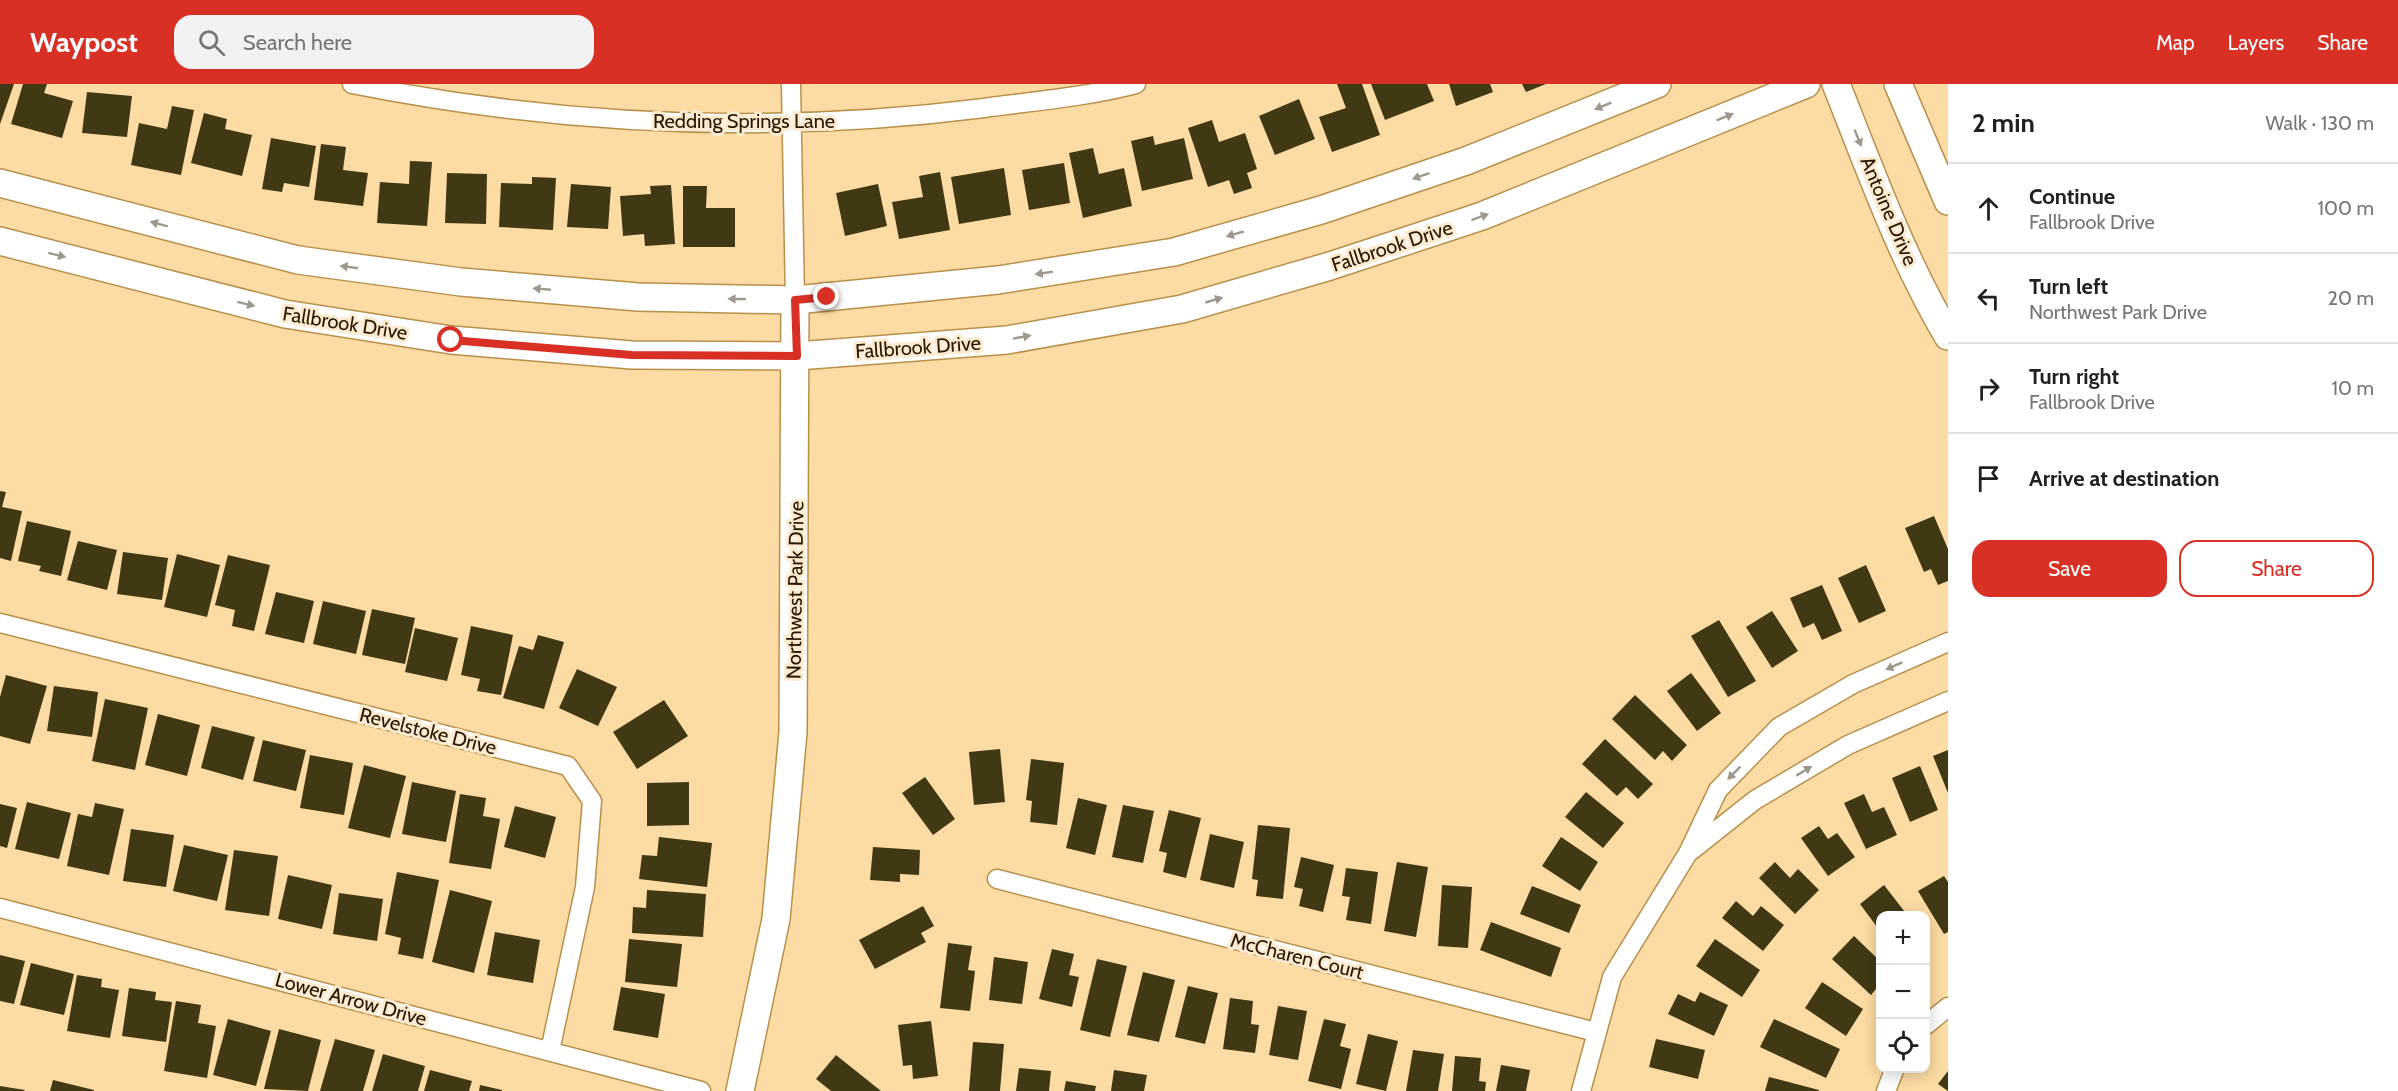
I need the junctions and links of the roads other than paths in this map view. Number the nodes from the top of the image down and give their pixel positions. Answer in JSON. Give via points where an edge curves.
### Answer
{"nodes":[{"id":1,"x":352,"y":84,"type":"edge"},
{"id":2,"x":791,"y":84,"type":"edge"},
{"id":3,"x":1136,"y":84,"type":"edge"},
{"id":4,"x":1657,"y":84,"type":"edge"},
{"id":5,"x":1806,"y":84,"type":"edge"},
{"id":6,"x":1836,"y":84,"type":"edge"},
{"id":7,"x":1898,"y":84,"type":"edge"},
{"id":8,"x":792,"y":124,"type":"junction"},
{"id":9,"x":0,"y":183,"type":"edge"},
{"id":10,"x":1948,"y":201,"type":"edge"},
{"id":11,"x":0,"y":241,"type":"edge"},
{"id":12,"x":795,"y":300,"type":"junction"},
{"id":13,"x":1948,"y":336,"type":"edge"},
{"id":14,"x":797,"y":356,"type":"junction"},
{"id":15,"x":0,"y":622,"type":"edge"},
{"id":16,"x":1948,"y":642,"type":"edge"},
{"id":17,"x":1948,"y":701,"type":"edge"},
{"id":18,"x":1688,"y":853,"type":"junction"},
{"id":19,"x":997,"y":879,"type":"dead end"},
{"id":20,"x":0,"y":908,"type":"edge"},
{"id":21,"x":1948,"y":1007,"type":"edge"},
{"id":22,"x":1930,"y":1022,"type":"edge"},
{"id":23,"x":1596,"y":1032,"type":"junction"},
{"id":24,"x":550,"y":1052,"type":"junction"},
{"id":25,"x":1893,"y":1073,"type":"edge"},
{"id":26,"x":701,"y":1091,"type":"edge"},
{"id":27,"x":740,"y":1091,"type":"edge"},
{"id":28,"x":1581,"y":1091,"type":"edge"},
{"id":29,"x":1886,"y":1091,"type":"edge"}],
"edges":[{"from":1,"to":8,"type":"street","name":"Redding Springs Lane","via":[[508,111],[625,121]]},
{"from":2,"to":8,"type":"street","name":"Northwest Park Drive"},
{"from":3,"to":8,"type":"street","name":"Redding Springs Lane","via":[[924,116]]},
{"from":4,"to":12,"type":"main road","one_way":true,"via":[[1455,164],[1321,210],[1174,252],[998,280]]},
{"from":14,"to":5,"type":"main road","name":"Fallbrook Drive","one_way":true,"via":[[1007,340],[1182,309],[1330,267],[1482,216]]},
{"from":6,"to":13,"type":"main road","name":"Antoine Drive","one_way":true,"via":[[1890,220]]},
{"from":7,"to":10,"type":"main road"},
{"from":8,"to":12,"type":"street","name":"Northwest Park Drive"},
{"from":12,"to":9,"type":"main road","one_way":true,"via":[[638,297],[462,282],[298,260]]},
{"from":11,"to":14,"type":"main road","name":"Fallbrook Drive","one_way":true,"via":[[285,314],[451,340],[632,355]]},
{"from":12,"to":14,"type":"main road","name":"Northwest Park Drive"},
{"from":14,"to":27,"type":"main road","name":"Northwest Park Drive","via":[[793,732],[776,919]]},
{"from":15,"to":24,"type":"street","name":"Revelstoke Drive","via":[[568,766],[592,801],[585,887]]},
{"from":16,"to":18,"type":"street","one_way":true,"via":[[1853,684],[1779,727],[1718,790]]},
{"from":18,"to":17,"type":"street","one_way":true,"via":[[1755,800],[1848,745]]},
{"from":18,"to":23,"type":"street","via":[[1612,977]]},
{"from":19,"to":23,"type":"street","name":"McCharen Court"},
{"from":20,"to":24,"type":"street","name":"Lower Arrow Drive"},
{"from":21,"to":22,"type":"street"},
{"from":23,"to":28,"type":"street"},
{"from":24,"to":26,"type":"street","name":"Lower Arrow Drive"},
{"from":25,"to":29,"type":"street"}]}
